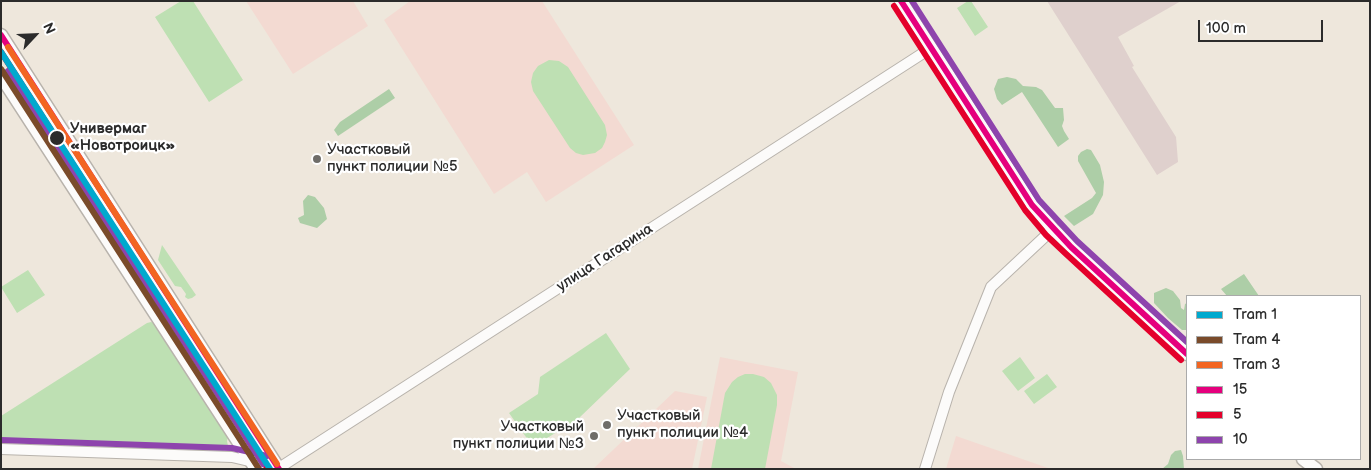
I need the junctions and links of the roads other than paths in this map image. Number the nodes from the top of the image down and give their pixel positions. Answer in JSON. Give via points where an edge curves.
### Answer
{"nodes":[{"id":1,"x":901,"y":1,"type":"edge"},
{"id":2,"x":1,"y":35,"type":"edge"},
{"id":3,"x":931,"y":48,"type":"junction"},
{"id":4,"x":1,"y":76,"type":"edge"},
{"id":5,"x":1053,"y":229,"type":"junction"},
{"id":6,"x":1186,"y":353,"type":"edge"},
{"id":7,"x":1,"y":449,"type":"edge"},
{"id":8,"x":1304,"y":460,"type":"edge"},
{"id":9,"x":253,"y":465,"type":"edge"},
{"id":10,"x":279,"y":468,"type":"edge"},
{"id":11,"x":925,"y":469,"type":"edge"},
{"id":12,"x":1316,"y":469,"type":"edge"}],
"edges":[{"from":1,"to":3,"type":"main road"},
{"from":2,"to":10,"type":"main road"},
{"from":3,"to":5,"type":"main road","via":[[1032,204]]},
{"from":3,"to":10,"type":"street","name":"улица Гагарина"},
{"from":4,"to":9,"type":"main road"},
{"from":5,"to":6,"type":"main road"},
{"from":5,"to":11,"type":"street","via":[[991,287],[949,392]]},
{"from":7,"to":9,"type":"street","via":[[232,456]]},
{"from":8,"to":12,"type":"main road"},
{"from":9,"to":10,"type":"street"}]}
